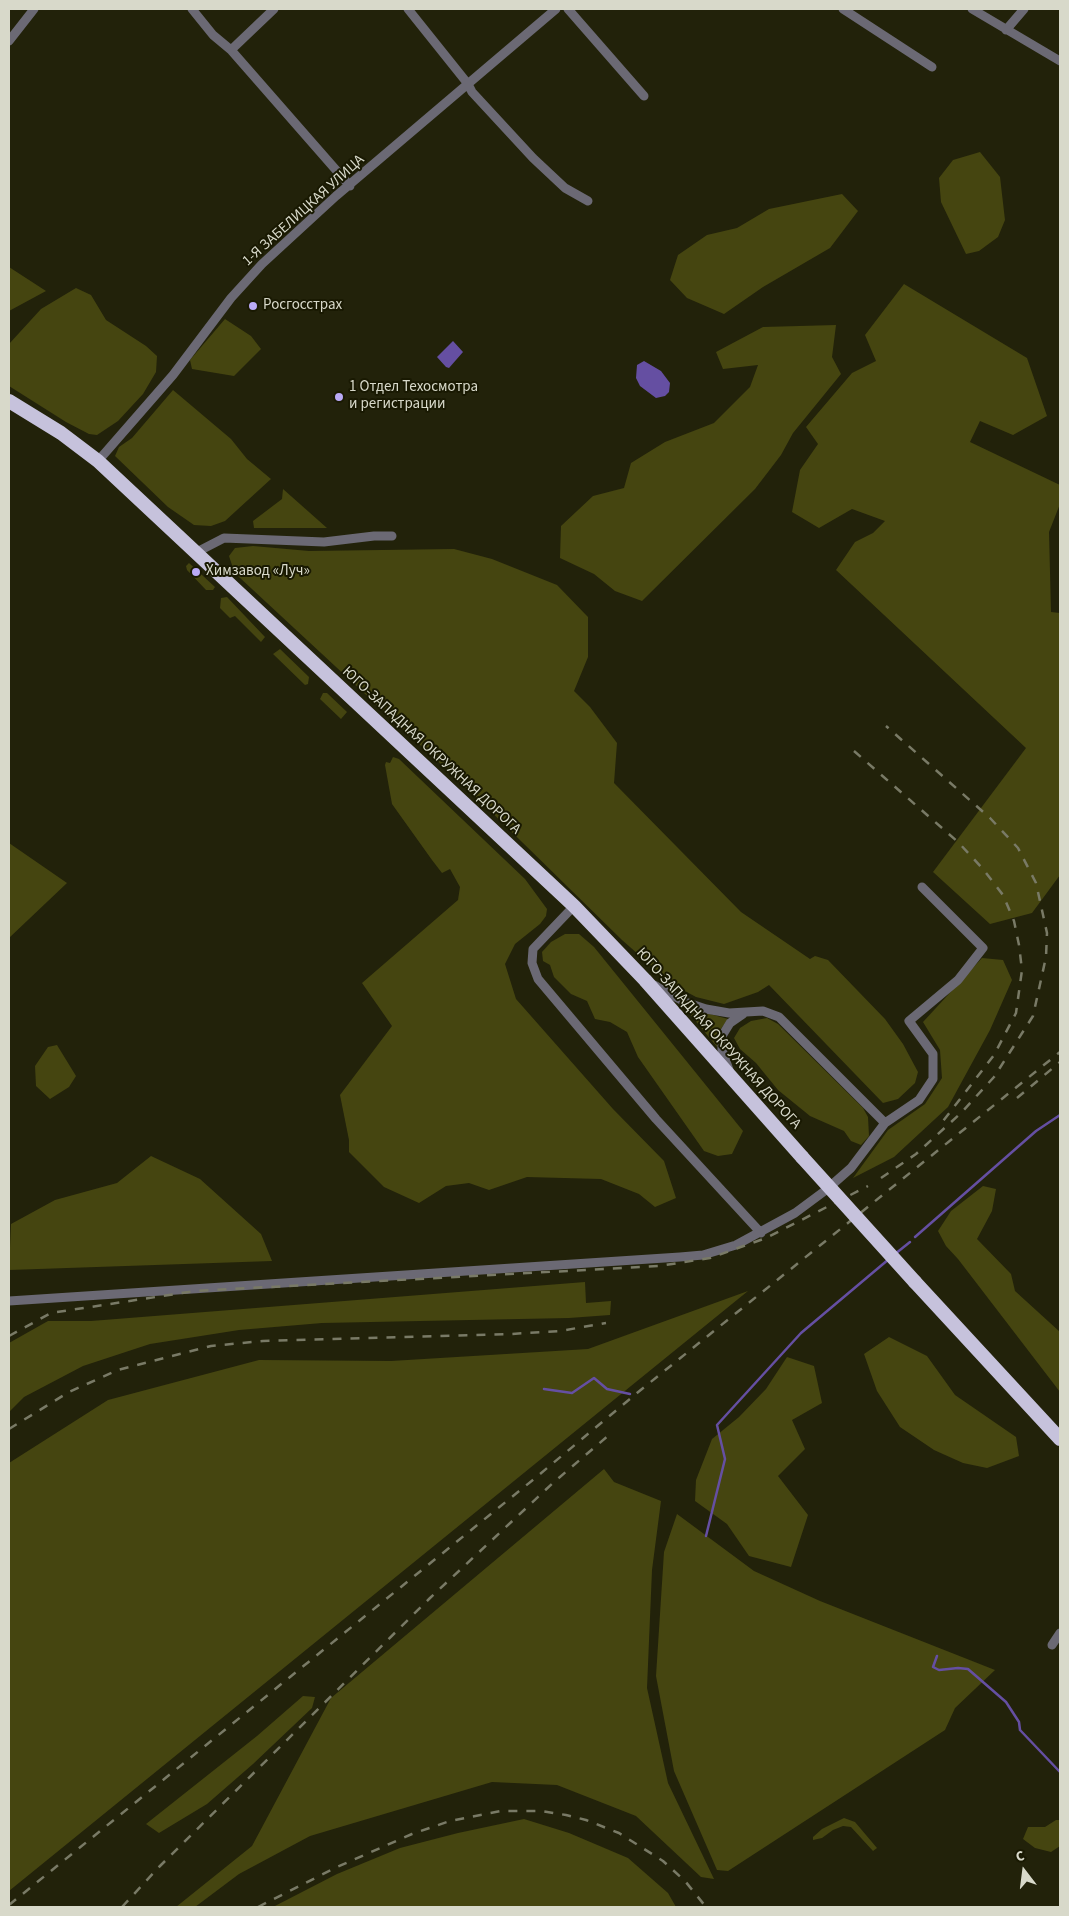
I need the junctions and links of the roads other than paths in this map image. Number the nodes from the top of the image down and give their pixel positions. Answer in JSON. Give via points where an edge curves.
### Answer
{"nodes":[{"id":1,"x":192,"y":9,"type":"edge"},
{"id":2,"x":274,"y":9,"type":"edge"},
{"id":3,"x":408,"y":9,"type":"edge"},
{"id":4,"x":556,"y":9,"type":"edge"},
{"id":5,"x":568,"y":9,"type":"edge"},
{"id":6,"x":844,"y":9,"type":"edge"},
{"id":7,"x":972,"y":9,"type":"edge"},
{"id":8,"x":1024,"y":9,"type":"edge"},
{"id":9,"x":29,"y":11,"type":"edge"},
{"id":10,"x":1006,"y":30,"type":"junction"},
{"id":11,"x":9,"y":41,"type":"edge"},
{"id":12,"x":231,"y":50,"type":"junction"},
{"id":13,"x":1060,"y":61,"type":"edge"},
{"id":14,"x":932,"y":67,"type":"dead end"},
{"id":15,"x":468,"y":84,"type":"junction"},
{"id":16,"x":644,"y":96,"type":"dead end"},
{"id":17,"x":350,"y":186,"type":"junction"},
{"id":18,"x":588,"y":201,"type":"dead end"},
{"id":19,"x":9,"y":401,"type":"edge"},
{"id":20,"x":98,"y":461,"type":"junction"},
{"id":21,"x":392,"y":536,"type":"dead end"},
{"id":22,"x":195,"y":553,"type":"junction"},
{"id":23,"x":922,"y":887,"type":"dead end"},
{"id":24,"x":574,"y":906,"type":"junction"},
{"id":25,"x":644,"y":980,"type":"junction"},
{"id":26,"x":744,"y":1013,"type":"junction"},
{"id":27,"x":732,"y":1080,"type":"junction"},
{"id":28,"x":885,"y":1124,"type":"junction"},
{"id":29,"x":761,"y":1233,"type":"junction"},
{"id":30,"x":9,"y":1300,"type":"edge"},
{"id":31,"x":1060,"y":1438,"type":"edge"},
{"id":32,"x":1060,"y":1633,"type":"edge"},
{"id":33,"x":1052,"y":1645,"type":"dead end"}],
"edges":[{"from":1,"to":12,"type":"street","via":[[213,35]]},
{"from":2,"to":12,"type":"street"},
{"from":3,"to":15,"type":"street"},
{"from":4,"to":15,"type":"street","name":"1-Я ЗАБЕЛИЦКАЯ УЛИЦА"},
{"from":5,"to":16,"type":"street"},
{"from":6,"to":14,"type":"street"},
{"from":7,"to":10,"type":"street"},
{"from":8,"to":10,"type":"street"},
{"from":9,"to":11,"type":"street"},
{"from":10,"to":13,"type":"street"},
{"from":12,"to":17,"type":"street"},
{"from":15,"to":17,"type":"street","name":"1-Я ЗАБЕЛИЦКАЯ УЛИЦА"},
{"from":15,"to":18,"type":"street","via":[[533,158],[565,188]]},
{"from":17,"to":20,"type":"street","name":"1-Я ЗАБЕЛИЦКАЯ УЛИЦА","via":[[262,264],[231,298],[173,375]]},
{"from":19,"to":20,"type":"highway","name":"ЮГО-ЗАПАДНАЯ ОКРУЖНАЯ ДОРОГА","via":[[61,433]]},
{"from":20,"to":22,"type":"highway","name":"ЮГО-ЗАПАДНАЯ ОКРУЖНАЯ ДОРОГА"},
{"from":21,"to":22,"type":"street","via":[[324,542],[224,538]]},
{"from":22,"to":24,"type":"highway","name":"ЮГО-ЗАПАДНАЯ ОКРУЖНАЯ ДОРОГА"},
{"from":23,"to":28,"type":"street","via":[[983,948],[958,980],[910,1021],[933,1054],[933,1078],[919,1100]]},
{"from":24,"to":25,"type":"highway","name":"ЮГО-ЗАПАДНАЯ ОКРУЖНАЯ ДОРОГА"},
{"from":24,"to":29,"type":"street","via":[[533,950],[532,963],[538,979],[656,1119]]},
{"from":25,"to":26,"type":"street","via":[[695,1006]]},
{"from":25,"to":27,"type":"highway","name":"ЮГО-ЗАПАДНАЯ ОКРУЖНАЯ ДОРОГА"},
{"from":26,"to":27,"type":"street","via":[[730,1023],[722,1036],[722,1050]]},
{"from":26,"to":28,"type":"street","via":[[768,1012],[785,1022]]},
{"from":27,"to":31,"type":"highway","name":"ЮГО-ЗАПАДНАЯ ОКРУЖНАЯ ДОРОГА","bridge":true},
{"from":28,"to":29,"type":"street","via":[[851,1168],[795,1213]]},
{"from":29,"to":30,"type":"street","via":[[724,1250],[680,1257]]},
{"from":32,"to":33,"type":"street"}]}
